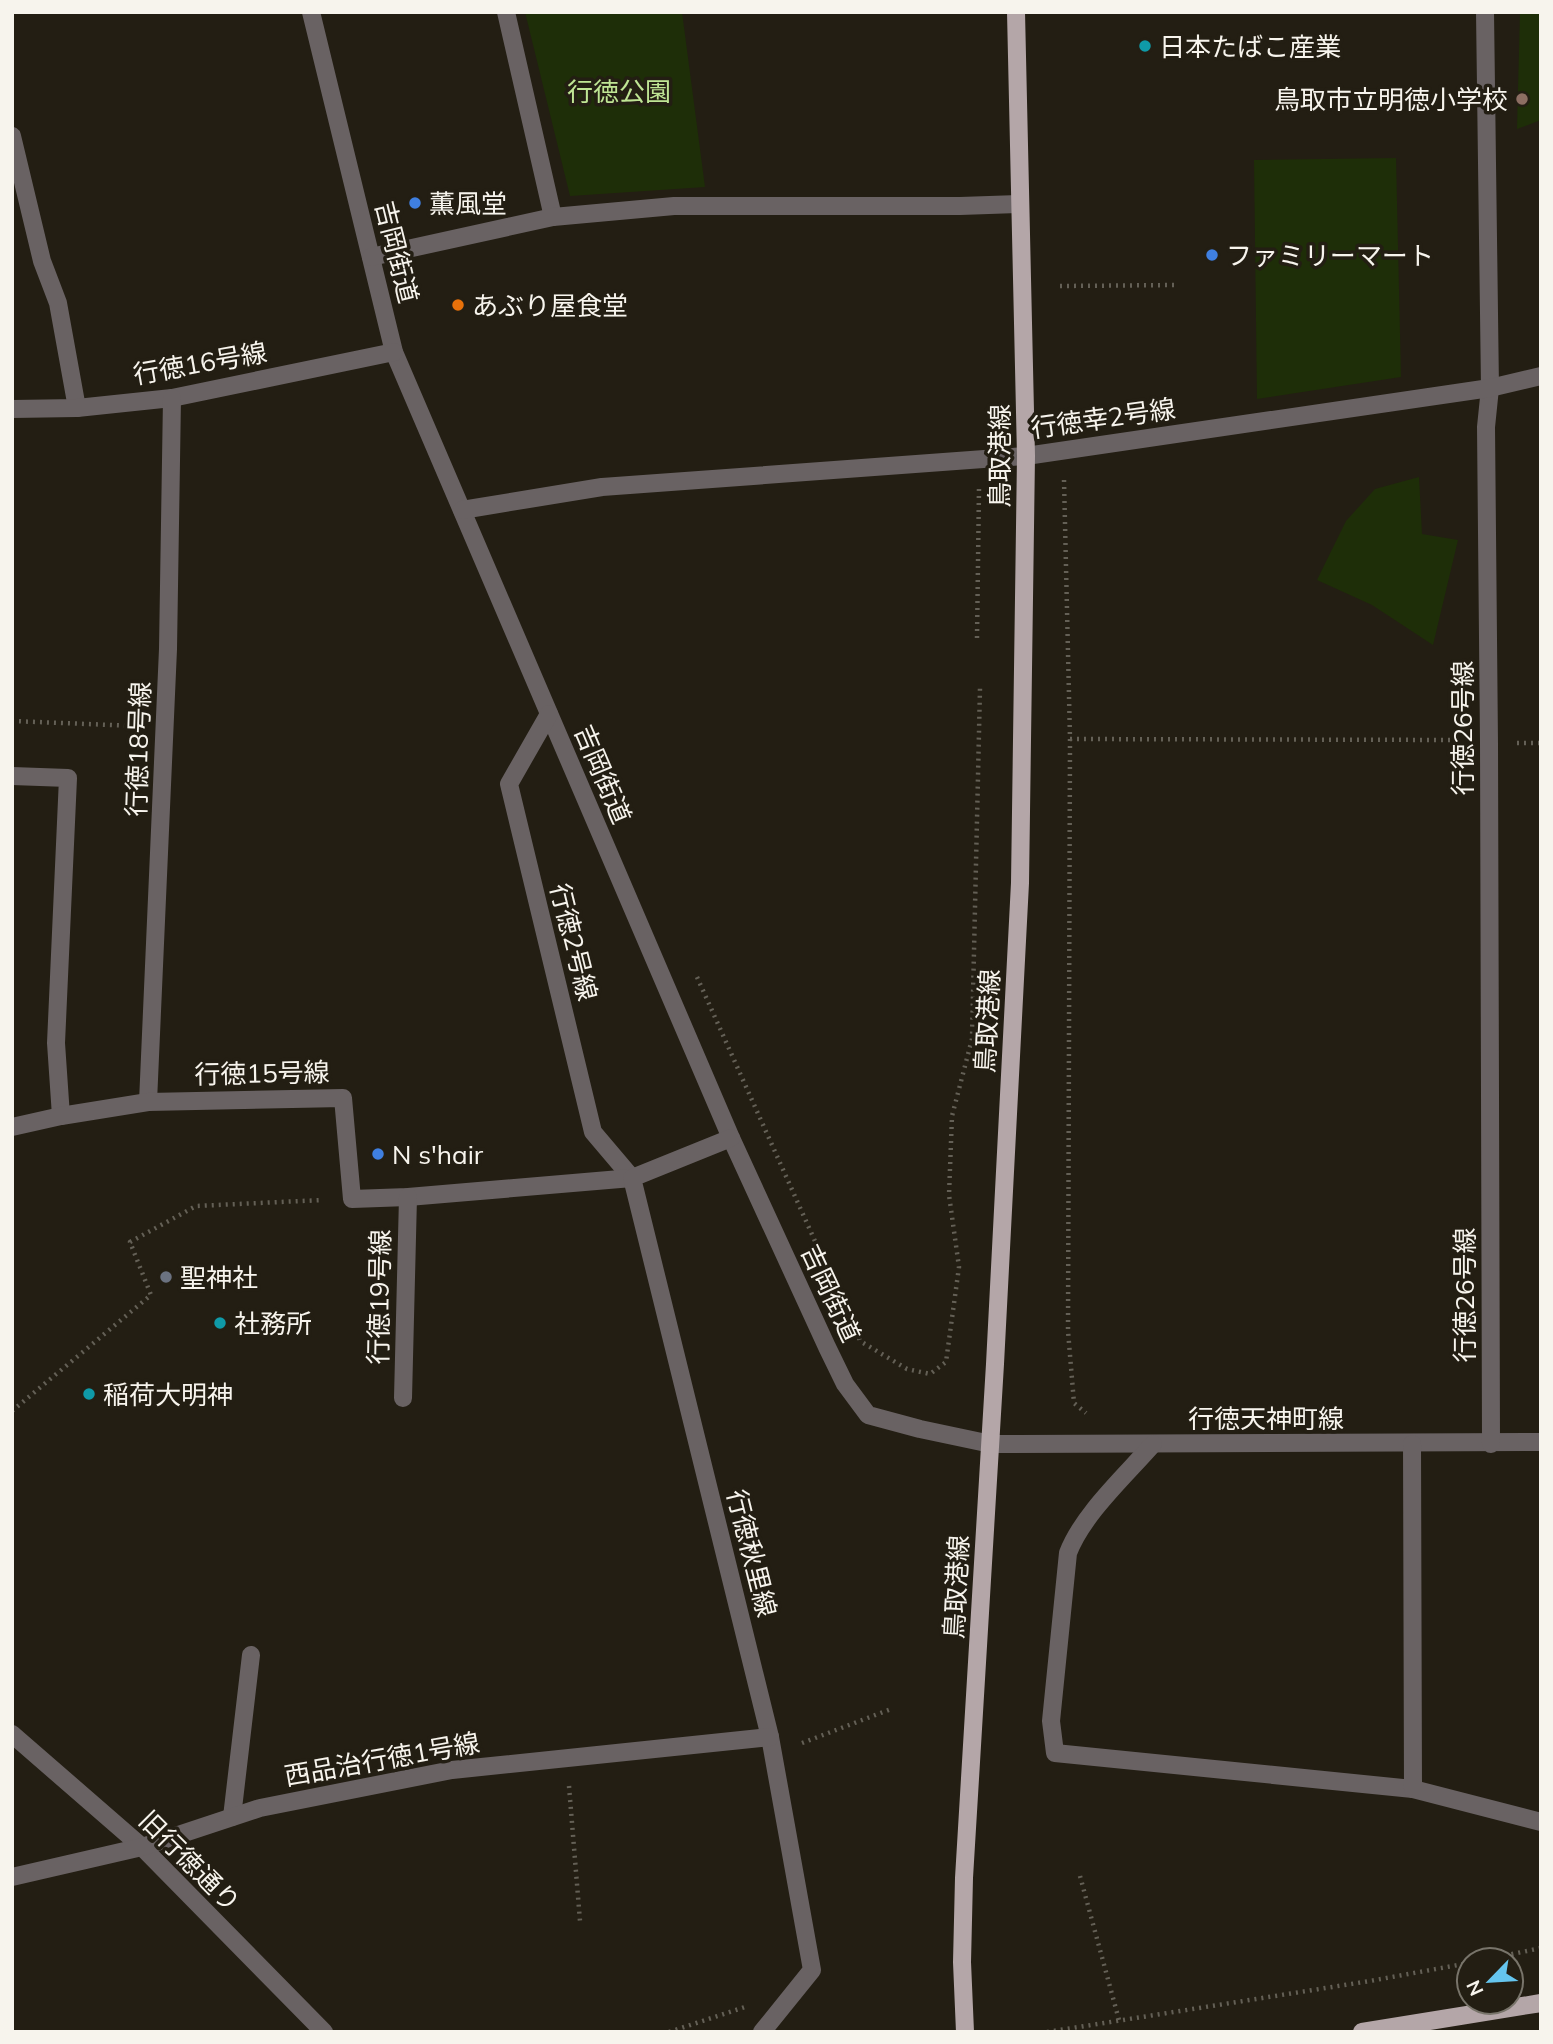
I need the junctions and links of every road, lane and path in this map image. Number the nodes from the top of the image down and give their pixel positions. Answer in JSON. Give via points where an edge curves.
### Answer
{"nodes":[{"id":1,"x":311,"y":12,"type":"edge"},
{"id":2,"x":506,"y":12,"type":"edge"},
{"id":3,"x":1016,"y":12,"type":"edge"},
{"id":4,"x":1485,"y":12,"type":"edge"},
{"id":5,"x":12,"y":136,"type":"edge"},
{"id":6,"x":1019,"y":204,"type":"junction"},
{"id":7,"x":553,"y":217,"type":"junction"},
{"id":8,"x":371,"y":257,"type":"junction"},
{"id":9,"x":1179,"y":285,"type":"dead end"},
{"id":10,"x":1060,"y":286,"type":"dead end"},
{"id":11,"x":394,"y":352,"type":"junction"},
{"id":12,"x":1541,"y":376,"type":"edge"},
{"id":13,"x":1490,"y":388,"type":"junction"},
{"id":14,"x":172,"y":398,"type":"junction"},
{"id":15,"x":77,"y":408,"type":"junction"},
{"id":16,"x":12,"y":409,"type":"edge"},
{"id":17,"x":1064,"y":451,"type":"junction"},
{"id":18,"x":1026,"y":457,"type":"junction"},
{"id":19,"x":979,"y":487,"type":"dead end"},
{"id":20,"x":462,"y":510,"type":"junction"},
{"id":21,"x":977,"y":638,"type":"dead end"},
{"id":22,"x":980,"y":688,"type":"dead end"},
{"id":23,"x":548,"y":714,"type":"junction"},
{"id":24,"x":12,"y":721,"type":"edge"},
{"id":25,"x":165,"y":727,"type":"junction"},
{"id":26,"x":1070,"y":738,"type":"junction"},
{"id":27,"x":1489,"y":743,"type":"junction"},
{"id":28,"x":1541,"y":743,"type":"edge"},
{"id":29,"x":12,"y":776,"type":"edge"},
{"id":30,"x":696,"y":974,"type":"dead end"},
{"id":31,"x":148,"y":1102,"type":"junction"},
{"id":32,"x":61,"y":1116,"type":"junction"},
{"id":33,"x":12,"y":1127,"type":"edge"},
{"id":34,"x":731,"y":1138,"type":"junction"},
{"id":35,"x":632,"y":1178,"type":"junction"},
{"id":36,"x":408,"y":1197,"type":"junction"},
{"id":37,"x":352,"y":1199,"type":"junction"},
{"id":38,"x":403,"y":1398,"type":"dead end"},
{"id":39,"x":12,"y":1411,"type":"edge"},
{"id":40,"x":1094,"y":1419,"type":"dead end"},
{"id":41,"x":1541,"y":1442,"type":"edge"},
{"id":42,"x":991,"y":1444,"type":"junction"},
{"id":43,"x":1153,"y":1444,"type":"junction"},
{"id":44,"x":1412,"y":1444,"type":"junction"},
{"id":45,"x":1491,"y":1444,"type":"junction"},
{"id":46,"x":251,"y":1655,"type":"dead end"},
{"id":47,"x":891,"y":1709,"type":"dead end"},
{"id":48,"x":12,"y":1734,"type":"edge"},
{"id":49,"x":770,"y":1737,"type":"junction"},
{"id":50,"x":802,"y":1743,"type":"dead end"},
{"id":51,"x":567,"y":1758,"type":"junction"},
{"id":52,"x":1413,"y":1789,"type":"junction"},
{"id":53,"x":232,"y":1817,"type":"junction"},
{"id":54,"x":1541,"y":1822,"type":"edge"},
{"id":55,"x":142,"y":1847,"type":"junction"},
{"id":56,"x":1080,"y":1876,"type":"dead end"},
{"id":57,"x":12,"y":1877,"type":"edge"},
{"id":58,"x":580,"y":1921,"type":"dead end"},
{"id":59,"x":1455,"y":1966,"type":"edge"},
{"id":60,"x":1541,"y":2003,"type":"edge"},
{"id":61,"x":745,"y":2007,"type":"dead end"},
{"id":62,"x":1119,"y":2020,"type":"junction"},
{"id":63,"x":324,"y":2032,"type":"edge"},
{"id":64,"x":669,"y":2032,"type":"edge"},
{"id":65,"x":762,"y":2032,"type":"edge"},
{"id":66,"x":965,"y":2032,"type":"edge"},
{"id":67,"x":1047,"y":2032,"type":"edge"},
{"id":68,"x":1362,"y":2032,"type":"edge"}],
"edges":[{"from":1,"to":8,"type":"street","name":"吉岡街道"},
{"from":2,"to":7,"type":"street"},
{"from":3,"to":6,"type":"main road","name":"鳥取港線"},
{"from":4,"to":13,"type":"street","name":"行徳26号線"},
{"from":5,"to":15,"type":"street","via":[[42,261],[58,303]]},
{"from":6,"to":7,"type":"street","via":[[674,206]]},
{"from":6,"to":18,"type":"main road","name":"鳥取港線"},
{"from":7,"to":8,"type":"street"},
{"from":8,"to":11,"type":"street","name":"吉岡街道"},
{"from":9,"to":10,"type":"path"},
{"from":11,"to":14,"type":"street","name":"行徳16号線"},
{"from":11,"to":20,"type":"street","name":"吉岡街道"},
{"from":12,"to":13,"type":"street","name":"行徳幸2号線"},
{"from":13,"to":17,"type":"street","name":"行徳幸2号線"},
{"from":13,"to":27,"type":"street","name":"行徳26号線","via":[[1486,427]]},
{"from":14,"to":15,"type":"street","name":"行徳16号線"},
{"from":14,"to":25,"type":"street","name":"行徳18号線"},
{"from":15,"to":16,"type":"street","name":"行徳16号線"},
{"from":17,"to":18,"type":"street","name":"行徳幸2号線"},
{"from":17,"to":26,"type":"path"},
{"from":18,"to":20,"type":"street","name":"行徳幸2号線","via":[[601,487]]},
{"from":18,"to":42,"type":"main road","name":"鳥取港線","via":[[1020,883]]},
{"from":19,"to":21,"type":"path"},
{"from":20,"to":23,"type":"street","name":"吉岡街道"},
{"from":22,"to":30,"type":"path","via":[[972,1040],[951,1129],[949,1195],[959,1267],[946,1362],[930,1374],[907,1369],[860,1341]]},
{"from":23,"to":34,"type":"street","name":"吉岡街道"},
{"from":23,"to":35,"type":"street","name":"行徳2号線","via":[[509,784],[593,1132]]},
{"from":24,"to":25,"type":"path"},
{"from":25,"to":31,"type":"street","name":"行徳18号線"},
{"from":26,"to":27,"type":"path"},
{"from":26,"to":40,"type":"path","via":[[1068,1331],[1073,1403]]},
{"from":27,"to":28,"type":"path"},
{"from":27,"to":45,"type":"street","name":"行徳26号線"},
{"from":29,"to":32,"type":"street","via":[[68,778],[55,1042]]},
{"from":31,"to":32,"type":"street","name":"行徳15号線"},
{"from":31,"to":37,"type":"street","name":"行徳15号線","via":[[342,1098]]},
{"from":32,"to":33,"type":"street","name":"行徳15号線"},
{"from":34,"to":35,"type":"street"},
{"from":34,"to":42,"type":"street","name":"吉岡街道","via":[[845,1384],[868,1415]]},
{"from":35,"to":36,"type":"street"},
{"from":35,"to":49,"type":"street","name":"行徳秋里線"},
{"from":36,"to":37,"type":"street"},
{"from":36,"to":38,"type":"street","name":"行徳19号線"},
{"from":37,"to":39,"type":"path","via":[[196,1206],[130,1242],[151,1295]]},
{"from":41,"to":45,"type":"street","name":"行徳天神町線"},
{"from":42,"to":43,"type":"street","name":"行徳天神町線"},
{"from":42,"to":66,"type":"main road","name":"鳥取港線","via":[[964,1889]]},
{"from":43,"to":44,"type":"street","name":"行徳天神町線"},
{"from":43,"to":52,"type":"street","via":[[1086,1520],[1068,1553],[1051,1721],[1055,1753]]},
{"from":44,"to":45,"type":"street","name":"行徳天神町線"},
{"from":44,"to":52,"type":"street"},
{"from":46,"to":53,"type":"street"},
{"from":47,"to":50,"type":"path"},
{"from":48,"to":55,"type":"street","name":"旧行徳通り"},
{"from":49,"to":51,"type":"street","name":"西品治行徳1号線"},
{"from":49,"to":65,"type":"street","name":"行徳秋里線","via":[[812,1970]]},
{"from":51,"to":53,"type":"street","name":"西品治行徳1号線","via":[[452,1770]]},
{"from":51,"to":58,"type":"path"},
{"from":52,"to":54,"type":"street"},
{"from":53,"to":55,"type":"street","name":"西品治行徳1号線"},
{"from":55,"to":57,"type":"street","name":"西品治行徳1号線"},
{"from":55,"to":63,"type":"street","name":"旧行徳通り"},
{"from":56,"to":62,"type":"path"},
{"from":59,"to":62,"type":"path"},
{"from":60,"to":68,"type":"main road"},
{"from":61,"to":64,"type":"path"},
{"from":62,"to":67,"type":"path"}]}
